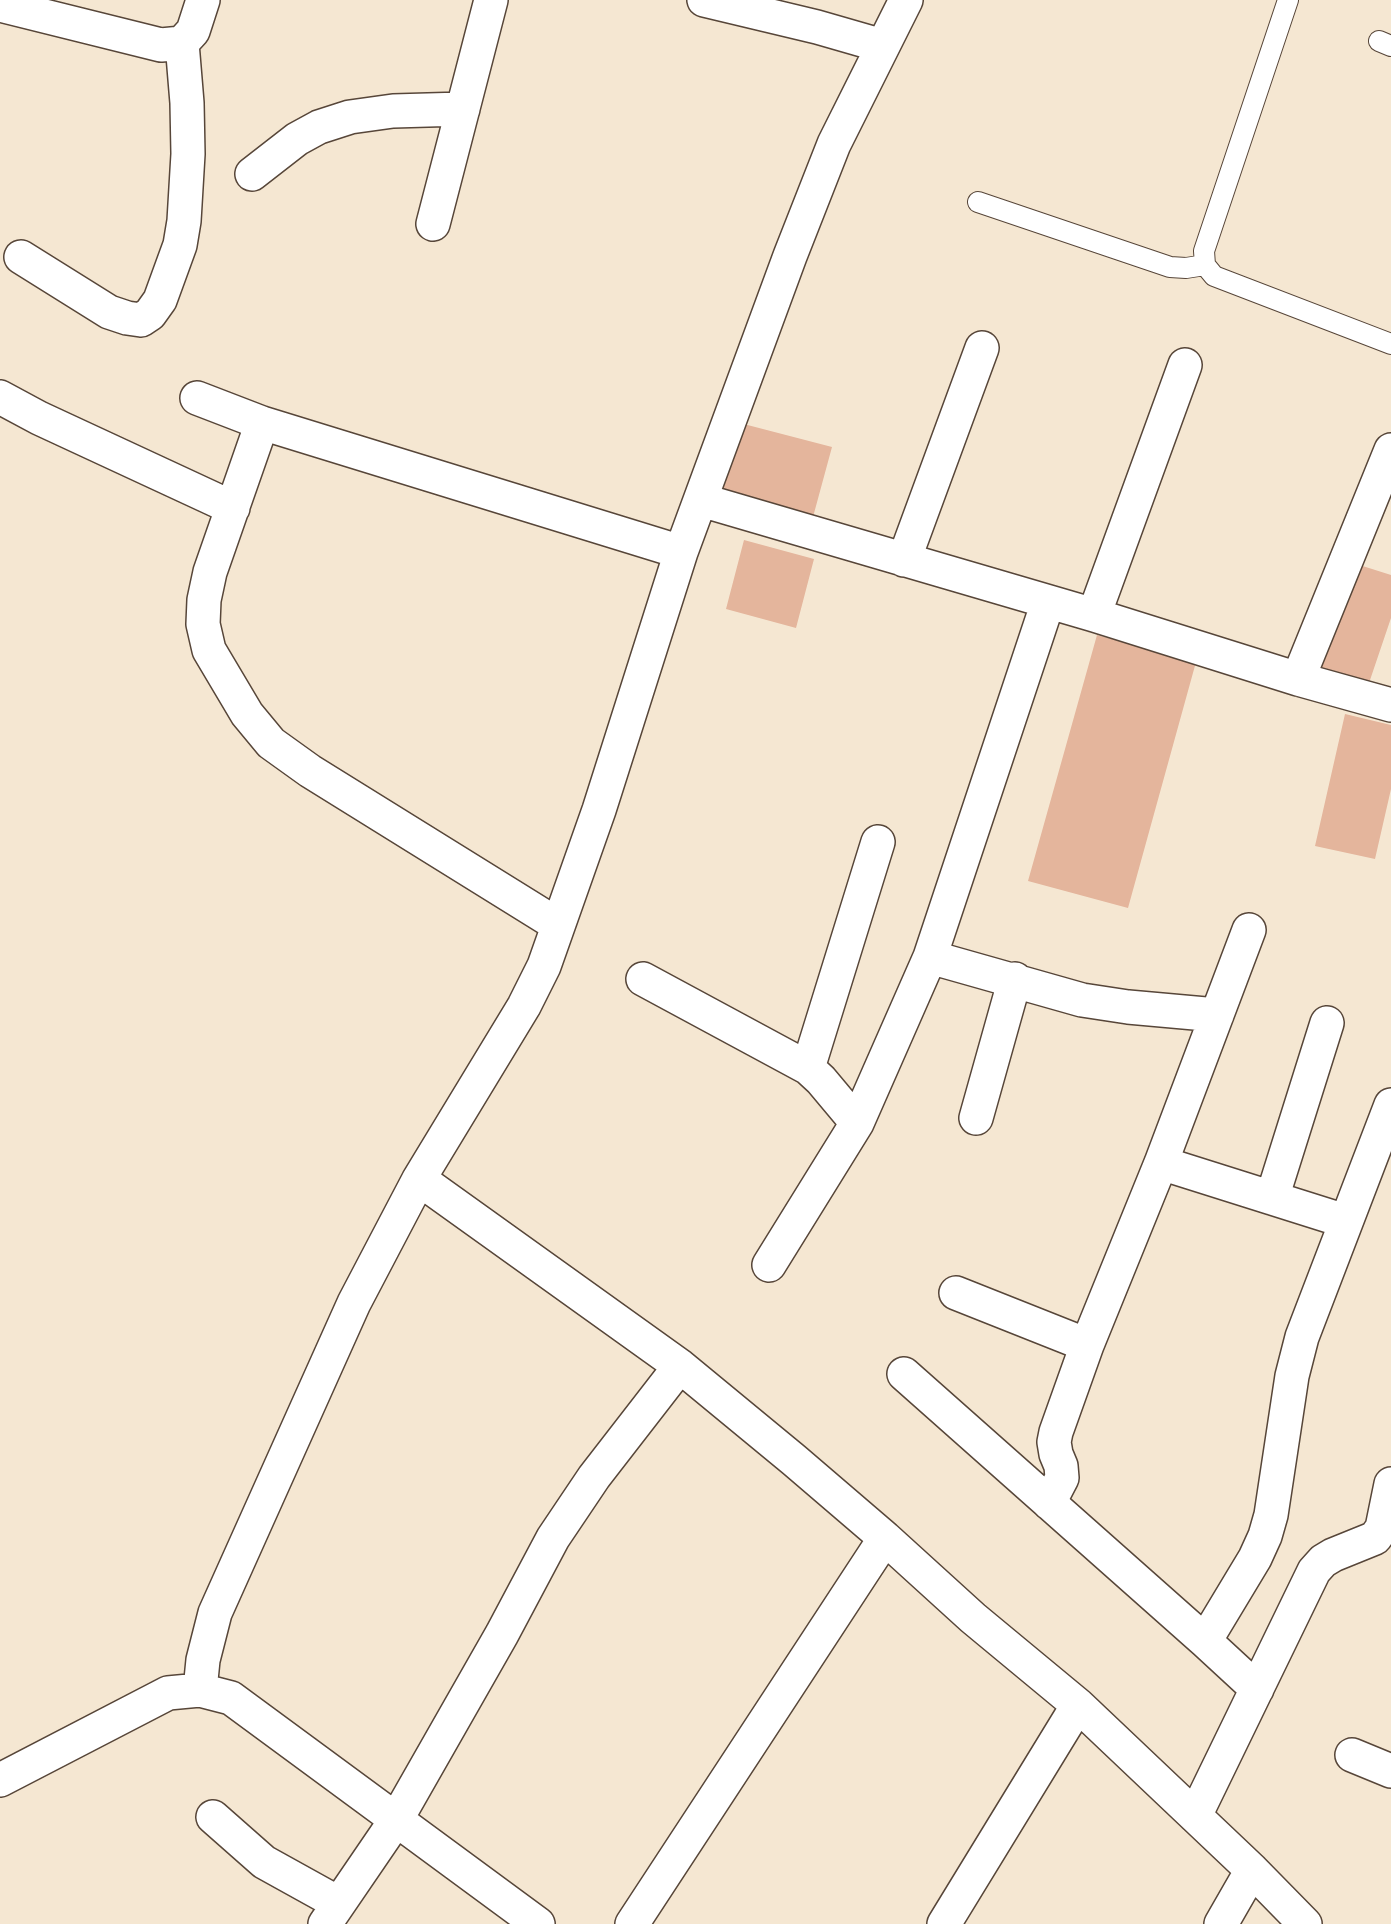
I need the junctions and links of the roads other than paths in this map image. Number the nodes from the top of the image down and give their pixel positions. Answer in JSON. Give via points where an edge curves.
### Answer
{"nodes":[{"id":1,"x":203,"y":0,"type":"edge"},
{"id":2,"x":491,"y":0,"type":"edge"},
{"id":3,"x":704,"y":0,"type":"edge"},
{"id":4,"x":906,"y":0,"type":"edge"},
{"id":5,"x":1288,"y":0,"type":"edge"},
{"id":6,"x":0,"y":5,"type":"edge"},
{"id":7,"x":182,"y":43,"type":"junction"},
{"id":8,"x":883,"y":46,"type":"junction"},
{"id":9,"x":463,"y":109,"type":"junction"},
{"id":10,"x":252,"y":174,"type":"dead end"},
{"id":11,"x":978,"y":202,"type":"dead end"},
{"id":12,"x":433,"y":224,"type":"dead end"},
{"id":13,"x":21,"y":257,"type":"dead end"},
{"id":14,"x":1205,"y":264,"type":"junction"},
{"id":15,"x":1391,"y":344,"type":"edge"},
{"id":16,"x":982,"y":348,"type":"dead end"},
{"id":17,"x":1185,"y":365,"type":"dead end"},
{"id":18,"x":0,"y":397,"type":"edge"},
{"id":19,"x":197,"y":398,"type":"dead end"},
{"id":20,"x":262,"y":423,"type":"junction"},
{"id":21,"x":1391,"y":450,"type":"edge"},
{"id":22,"x":701,"y":500,"type":"junction"},
{"id":23,"x":232,"y":508,"type":"junction"},
{"id":24,"x":681,"y":552,"type":"junction"},
{"id":25,"x":904,"y":560,"type":"junction"},
{"id":26,"x":1048,"y":602,"type":"junction"},
{"id":27,"x":1094,"y":615,"type":"junction"},
{"id":28,"x":1298,"y":679,"type":"junction"},
{"id":29,"x":1391,"y":705,"type":"edge"},
{"id":30,"x":878,"y":842,"type":"dead end"},
{"id":31,"x":558,"y":925,"type":"junction"},
{"id":32,"x":1249,"y":930,"type":"dead end"},
{"id":33,"x":930,"y":957,"type":"junction"},
{"id":34,"x":643,"y":979,"type":"dead end"},
{"id":35,"x":1015,"y":979,"type":"junction"},
{"id":36,"x":1217,"y":1015,"type":"junction"},
{"id":37,"x":1327,"y":1023,"type":"dead end"},
{"id":38,"x":808,"y":1068,"type":"junction"},
{"id":39,"x":1391,"y":1105,"type":"edge"},
{"id":40,"x":976,"y":1118,"type":"dead end"},
{"id":41,"x":857,"y":1123,"type":"junction"},
{"id":42,"x":1161,"y":1163,"type":"junction"},
{"id":43,"x":420,"y":1179,"type":"junction"},
{"id":44,"x":1272,"y":1198,"type":"junction"},
{"id":45,"x":1346,"y":1221,"type":"junction"},
{"id":46,"x":769,"y":1265,"type":"dead end"},
{"id":47,"x":956,"y":1293,"type":"dead end"},
{"id":48,"x":1087,"y":1345,"type":"junction"},
{"id":49,"x":680,"y":1366,"type":"junction"},
{"id":50,"x":904,"y":1374,"type":"dead end"},
{"id":51,"x":1391,"y":1484,"type":"edge"},
{"id":52,"x":1050,"y":1503,"type":"junction"},
{"id":53,"x":885,"y":1538,"type":"junction"},
{"id":54,"x":1205,"y":1641,"type":"junction"},
{"id":55,"x":200,"y":1689,"type":"junction"},
{"id":56,"x":1257,"y":1689,"type":"junction"},
{"id":57,"x":1078,"y":1705,"type":"junction"},
{"id":58,"x":1352,"y":1755,"type":"dead end"},
{"id":59,"x":1391,"y":1772,"type":"edge"},
{"id":60,"x":0,"y":1780,"type":"edge"},
{"id":61,"x":1195,"y":1816,"type":"junction"},
{"id":62,"x":213,"y":1817,"type":"dead end"},
{"id":63,"x":396,"y":1820,"type":"junction"},
{"id":64,"x":1252,"y":1870,"type":"junction"},
{"id":65,"x":332,"y":1914,"type":"edge"},
{"id":66,"x":538,"y":1924,"type":"edge"},
{"id":67,"x":632,"y":1924,"type":"edge"},
{"id":68,"x":944,"y":1924,"type":"edge"},
{"id":69,"x":1221,"y":1924,"type":"edge"},
{"id":70,"x":1305,"y":1924,"type":"edge"}],
"edges":[{"from":1,"to":7,"type":"street","via":[[193,31]]},
{"from":2,"to":9,"type":"street"},
{"from":3,"to":8,"type":"street"},
{"from":4,"to":8,"type":"street"},
{"from":5,"to":14,"type":"lane","via":[[1204,251]]},
{"from":6,"to":7,"type":"street","via":[[140,41]]},
{"from":7,"to":13,"type":"street","via":[[188,154],[184,221],[180,245],[160,300],[150,314],[141,320],[109,312]]},
{"from":8,"to":22,"type":"street","via":[[827,163]]},
{"from":9,"to":10,"type":"street","via":[[350,117],[297,139]]},
{"from":9,"to":12,"type":"street"},
{"from":11,"to":14,"type":"lane","via":[[1170,267]]},
{"from":14,"to":15,"type":"lane","via":[[1214,276]]},
{"from":16,"to":25,"type":"street"},
{"from":17,"to":27,"type":"street"},
{"from":18,"to":23,"type":"street"},
{"from":19,"to":20,"type":"street"},
{"from":20,"to":23,"type":"street"},
{"from":20,"to":24,"type":"street"},
{"from":21,"to":28,"type":"street"},
{"from":22,"to":24,"type":"street"},
{"from":22,"to":25,"type":"street"},
{"from":23,"to":31,"type":"street","via":[[210,572],[203,624],[209,650],[247,714],[271,744],[310,771]]},
{"from":24,"to":31,"type":"street"},
{"from":25,"to":26,"type":"street"},
{"from":26,"to":27,"type":"street"},
{"from":26,"to":33,"type":"street"},
{"from":27,"to":28,"type":"street"},
{"from":28,"to":29,"type":"street"},
{"from":30,"to":38,"type":"street"},
{"from":31,"to":43,"type":"street","via":[[524,1006]]},
{"from":32,"to":36,"type":"street"},
{"from":33,"to":35,"type":"street"},
{"from":33,"to":41,"type":"street"},
{"from":34,"to":38,"type":"street"},
{"from":35,"to":36,"type":"street","via":[[1082,1000]]},
{"from":35,"to":40,"type":"street"},
{"from":36,"to":42,"type":"street"},
{"from":37,"to":44,"type":"street"},
{"from":38,"to":41,"type":"street"},
{"from":39,"to":45,"type":"street"},
{"from":41,"to":46,"type":"street"},
{"from":42,"to":44,"type":"street"},
{"from":42,"to":48,"type":"street"},
{"from":43,"to":49,"type":"street"},
{"from":43,"to":55,"type":"street","via":[[354,1303],[215,1613]]},
{"from":44,"to":45,"type":"street"},
{"from":45,"to":54,"type":"street","via":[[1302,1338],[1292,1376],[1271,1515],[1264,1536]]},
{"from":47,"to":48,"type":"street"},
{"from":48,"to":52,"type":"street","via":[[1056,1432],[1054,1442],[1062,1478]]},
{"from":49,"to":53,"type":"street"},
{"from":49,"to":63,"type":"street","via":[[594,1477],[553,1538]]},
{"from":50,"to":52,"type":"street"},
{"from":51,"to":56,"type":"street","via":[[1382,1528],[1375,1538],[1333,1554],[1314,1571]]},
{"from":52,"to":54,"type":"street"},
{"from":53,"to":57,"type":"street"},
{"from":53,"to":67,"type":"street"},
{"from":54,"to":56,"type":"street"},
{"from":55,"to":60,"type":"street","via":[[168,1693]]},
{"from":55,"to":63,"type":"street","via":[[231,1698]]},
{"from":56,"to":61,"type":"street"},
{"from":57,"to":61,"type":"street"},
{"from":57,"to":68,"type":"street"},
{"from":58,"to":59,"type":"street"},
{"from":61,"to":64,"type":"street"},
{"from":62,"to":65,"type":"street"},
{"from":63,"to":65,"type":"street"},
{"from":63,"to":66,"type":"street"},
{"from":64,"to":69,"type":"street"},
{"from":64,"to":70,"type":"street"}]}
